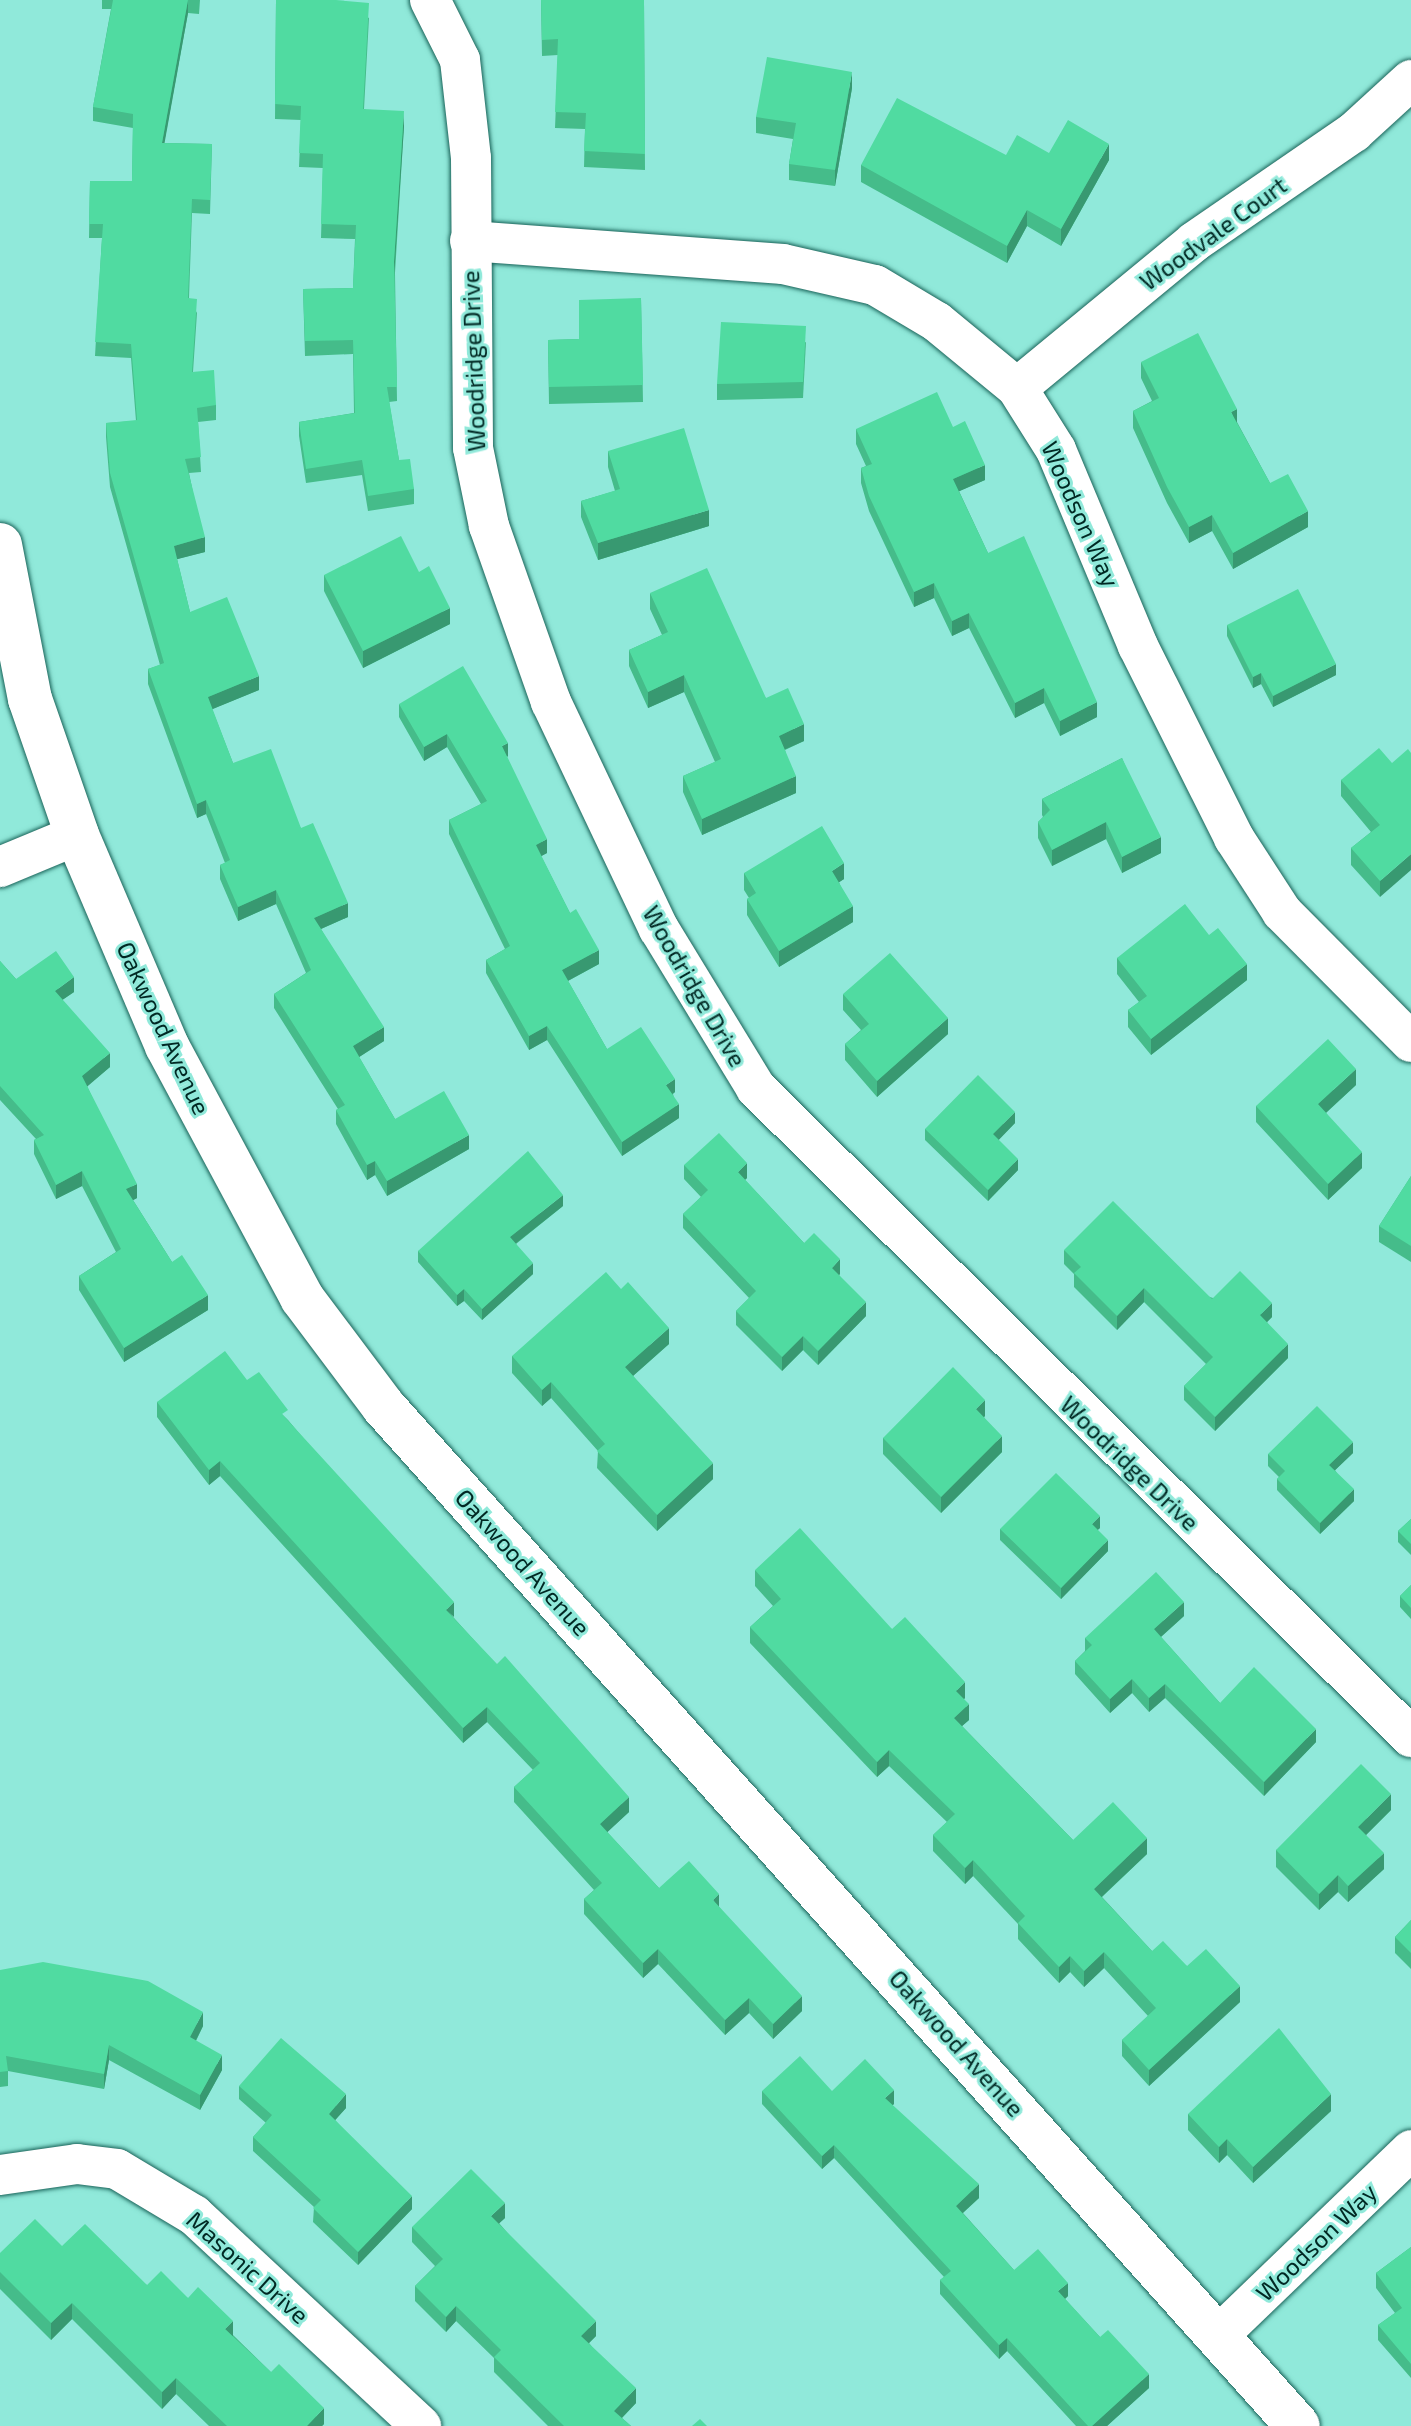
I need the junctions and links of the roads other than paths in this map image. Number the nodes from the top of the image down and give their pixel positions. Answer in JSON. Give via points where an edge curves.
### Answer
{"nodes":[{"id":1,"x":430,"y":0,"type":"edge"},
{"id":2,"x":1411,"y":80,"type":"edge"},
{"id":3,"x":470,"y":241,"type":"junction"},
{"id":4,"x":1017,"y":388,"type":"junction"},
{"id":5,"x":0,"y":545,"type":"edge"},
{"id":6,"x":77,"y":835,"type":"junction"},
{"id":7,"x":0,"y":867,"type":"edge"},
{"id":8,"x":1411,"y":1042,"type":"edge"},
{"id":9,"x":1411,"y":1737,"type":"edge"},
{"id":10,"x":1411,"y":2150,"type":"edge"},
{"id":11,"x":0,"y":2175,"type":"edge"},
{"id":12,"x":1220,"y":2334,"type":"junction"},
{"id":13,"x":421,"y":2426,"type":"edge"},
{"id":14,"x":1298,"y":2426,"type":"edge"}],
"edges":[{"from":1,"to":3,"type":"street","name":"Woodridge Drive","via":[[460,60]]},
{"from":2,"to":4,"type":"street","name":"Woodvale Court","via":[[1354,132],[1194,242]]},
{"from":3,"to":4,"type":"street","name":"Woodson Way","via":[[783,264],[875,285],[937,322]]},
{"from":3,"to":9,"type":"street","name":"Woodridge Drive","via":[[473,448],[511,603],[645,901],[710,1018],[756,1088]]},
{"from":4,"to":8,"type":"street","name":"Woodson Way","via":[[1056,450],[1138,646],[1234,838],[1282,912]]},
{"from":5,"to":6,"type":"main road","name":"Oakwood Avenue","via":[[30,699]]},
{"from":6,"to":7,"type":"street"},
{"from":6,"to":12,"type":"main road","name":"Oakwood Avenue","via":[[189,1088],[302,1298],[383,1406]]},
{"from":10,"to":12,"type":"street","name":"Woodson Way"},
{"from":11,"to":13,"type":"street","name":"Masonic Drive","via":[[77,2164],[117,2169],[181,2207]]},
{"from":12,"to":14,"type":"main road","name":"Oakwood Avenue"}]}
